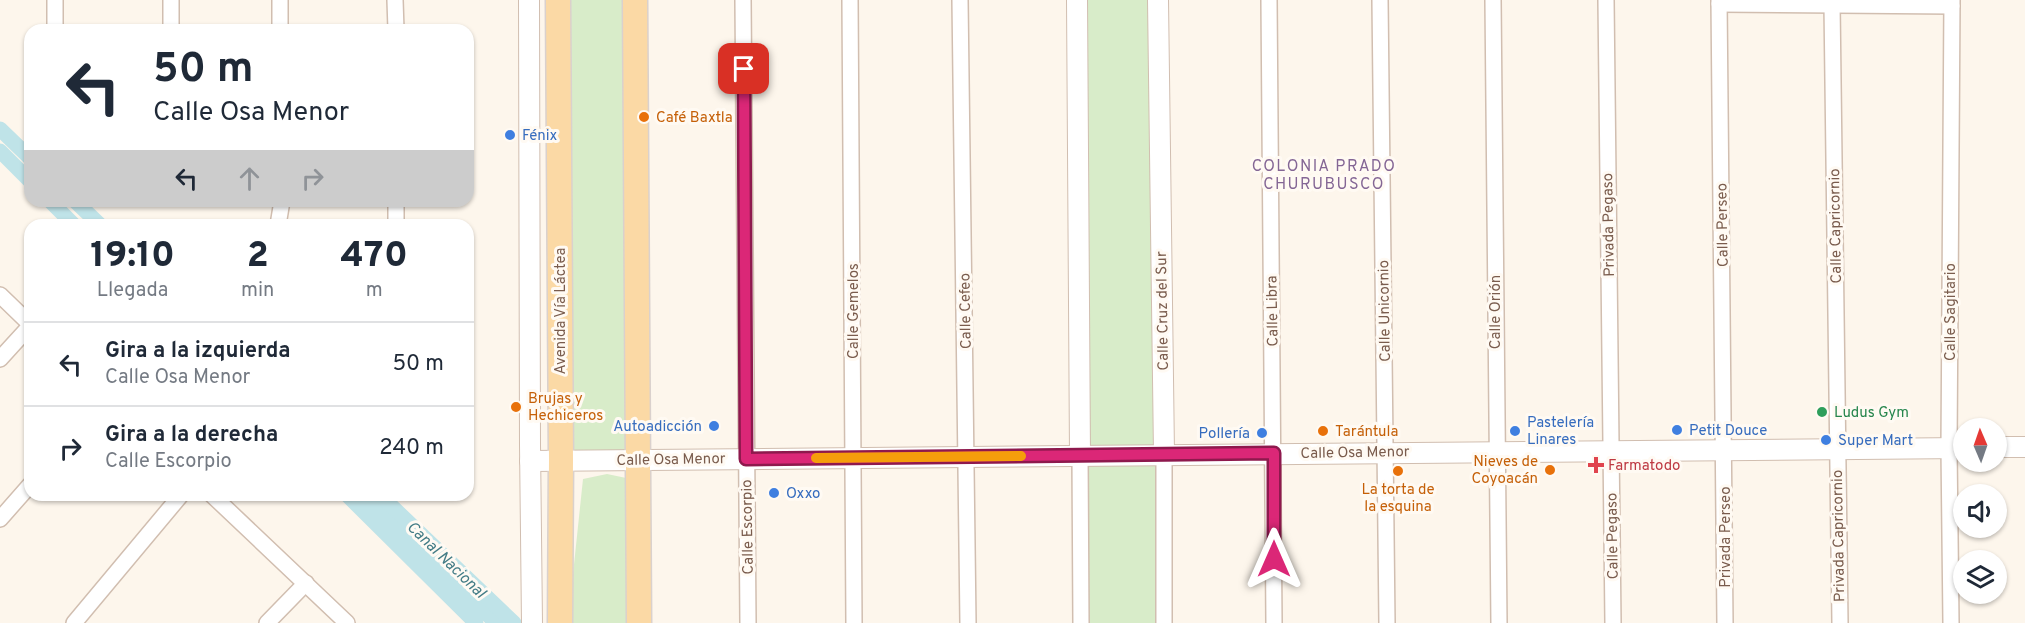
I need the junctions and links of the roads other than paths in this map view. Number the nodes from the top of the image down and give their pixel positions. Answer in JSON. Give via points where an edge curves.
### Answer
{"nodes":[{"id":1,"x":55,"y":0,"type":"edge"},
{"id":2,"x":171,"y":0,"type":"edge"},
{"id":3,"x":280,"y":0,"type":"edge"},
{"id":4,"x":395,"y":0,"type":"edge"},
{"id":5,"x":529,"y":0,"type":"edge"},
{"id":6,"x":558,"y":0,"type":"edge"},
{"id":7,"x":635,"y":0,"type":"edge"},
{"id":8,"x":743,"y":0,"type":"edge"},
{"id":9,"x":850,"y":0,"type":"edge"},
{"id":10,"x":960,"y":0,"type":"edge"},
{"id":11,"x":1077,"y":0,"type":"edge"},
{"id":12,"x":1158,"y":0,"type":"edge"},
{"id":13,"x":1269,"y":0,"type":"edge"},
{"id":14,"x":1380,"y":0,"type":"edge"},
{"id":15,"x":1493,"y":0,"type":"edge"},
{"id":16,"x":1606,"y":0,"type":"edge"},
{"id":17,"x":1719,"y":2,"type":"edge"},
{"id":18,"x":1952,"y":3,"type":"edge"},
{"id":19,"x":1832,"y":4,"type":"junction"},
{"id":20,"x":55,"y":24,"type":"edge"},
{"id":21,"x":171,"y":24,"type":"edge"},
{"id":22,"x":280,"y":24,"type":"edge"},
{"id":23,"x":396,"y":24,"type":"edge"},
{"id":24,"x":0,"y":295,"type":"edge"},
{"id":25,"x":24,"y":319,"type":"edge"},
{"id":26,"x":24,"y":332,"type":"edge"},
{"id":27,"x":0,"y":359,"type":"edge"},
{"id":28,"x":1956,"y":418,"type":"edge"},
{"id":29,"x":2007,"y":447,"type":"edge"},
{"id":30,"x":2025,"y":447,"type":"edge"},
{"id":31,"x":1953,"y":448,"type":"edge"},
{"id":32,"x":1837,"y":449,"type":"junction"},
{"id":33,"x":1610,"y":450,"type":"junction"},
{"id":34,"x":1725,"y":450,"type":"junction"},
{"id":35,"x":1496,"y":451,"type":"junction"},
{"id":36,"x":1386,"y":452,"type":"junction"},
{"id":37,"x":1274,"y":453,"type":"junction"},
{"id":38,"x":1164,"y":454,"type":"junction"},
{"id":39,"x":1080,"y":455,"type":"junction"},
{"id":40,"x":966,"y":456,"type":"junction"},
{"id":41,"x":854,"y":457,"type":"junction"},
{"id":42,"x":746,"y":459,"type":"junction"},
{"id":43,"x":561,"y":460,"type":"junction"},
{"id":44,"x":639,"y":460,"type":"junction"},
{"id":45,"x":530,"y":461,"type":"junction"},
{"id":46,"x":1955,"y":472,"type":"edge"},
{"id":47,"x":24,"y":492,"type":"edge"},
{"id":48,"x":177,"y":501,"type":"edge"},
{"id":49,"x":218,"y":501,"type":"edge"},
{"id":50,"x":0,"y":519,"type":"edge"},
{"id":51,"x":306,"y":583,"type":"junction"},
{"id":52,"x":532,"y":620,"type":"edge"},
{"id":53,"x":74,"y":623,"type":"edge"},
{"id":54,"x":267,"y":623,"type":"edge"},
{"id":55,"x":347,"y":623,"type":"edge"},
{"id":56,"x":560,"y":623,"type":"edge"},
{"id":57,"x":639,"y":623,"type":"edge"},
{"id":58,"x":748,"y":623,"type":"edge"},
{"id":59,"x":854,"y":623,"type":"edge"},
{"id":60,"x":968,"y":623,"type":"edge"},
{"id":61,"x":1081,"y":623,"type":"edge"},
{"id":62,"x":1164,"y":623,"type":"edge"},
{"id":63,"x":1274,"y":623,"type":"edge"},
{"id":64,"x":1387,"y":623,"type":"edge"},
{"id":65,"x":1499,"y":623,"type":"edge"},
{"id":66,"x":1613,"y":623,"type":"edge"},
{"id":67,"x":1725,"y":623,"type":"edge"},
{"id":68,"x":1840,"y":623,"type":"edge"},
{"id":69,"x":1951,"y":623,"type":"edge"}],
"edges":[{"from":1,"to":20,"type":"street"},
{"from":2,"to":21,"type":"street"},
{"from":3,"to":22,"type":"street"},
{"from":4,"to":23,"type":"street"},
{"from":5,"to":45,"type":"street","name":"Avenida Vía Láctea"},
{"from":6,"to":43,"type":"main road","name":"Avenida Vía Láctea"},
{"from":7,"to":44,"type":"main road"},
{"from":8,"to":42,"type":"street","name":"Calle Escorpio"},
{"from":9,"to":41,"type":"street","name":"Calle Gemelos"},
{"from":10,"to":40,"type":"street","name":"Calle Cefeo"},
{"from":11,"to":39,"type":"street"},
{"from":12,"to":38,"type":"street","name":"Calle Cruz del Sur"},
{"from":13,"to":37,"type":"street","name":"Calle Libra"},
{"from":14,"to":36,"type":"street","name":"Calle Unicornio"},
{"from":15,"to":35,"type":"street","name":"Calle Orión"},
{"from":16,"to":33,"type":"street","name":"Privada Pegaso"},
{"from":17,"to":19,"type":"street"},
{"from":17,"to":34,"type":"street","name":"Calle Perseo"},
{"from":18,"to":19,"type":"street"},
{"from":18,"to":28,"type":"street","name":"Calle Sagitario"},
{"from":19,"to":32,"type":"street","name":"Calle Capricornio"},
{"from":24,"to":25,"type":"street"},
{"from":26,"to":27,"type":"street"},
{"from":29,"to":30,"type":"street"},
{"from":31,"to":32,"type":"street","name":"Calle Osa Menor"},
{"from":32,"to":34,"type":"street","name":"Calle Osa Menor"},
{"from":32,"to":68,"type":"street","name":"Privada Capricornio"},
{"from":33,"to":34,"type":"street","name":"Calle Osa Menor"},
{"from":33,"to":35,"type":"street","name":"Calle Osa Menor"},
{"from":33,"to":66,"type":"street","name":"Calle Pegaso"},
{"from":34,"to":67,"type":"street","name":"Privada Perseo"},
{"from":35,"to":36,"type":"street","name":"Calle Osa Menor"},
{"from":35,"to":65,"type":"street","name":"Calle Orión"},
{"from":36,"to":37,"type":"street","name":"Calle Osa Menor"},
{"from":36,"to":64,"type":"street","name":"Calle Unicornio"},
{"from":37,"to":38,"type":"street","name":"Calle Osa Menor"},
{"from":37,"to":63,"type":"street","name":"Calle Libra"},
{"from":38,"to":39,"type":"street","name":"Calle Osa Menor"},
{"from":38,"to":62,"type":"street","name":"Calle Cruz del Sur"},
{"from":39,"to":40,"type":"street","name":"Calle Osa Menor"},
{"from":39,"to":61,"type":"street"},
{"from":40,"to":41,"type":"street","name":"Calle Osa Menor"},
{"from":40,"to":60,"type":"street","name":"Calle Cefeo"},
{"from":41,"to":42,"type":"street","name":"Calle Osa Menor"},
{"from":41,"to":59,"type":"street","name":"Calle Gemelos"},
{"from":42,"to":44,"type":"street","name":"Calle Osa Menor"},
{"from":42,"to":58,"type":"street","name":"Calle Escorpio"},
{"from":43,"to":44,"type":"street","name":"Calle Osa Menor"},
{"from":43,"to":45,"type":"street","name":"Calle Osa Menor"},
{"from":43,"to":56,"type":"main road","name":"Avenida Vía Láctea"},
{"from":44,"to":57,"type":"main road"},
{"from":45,"to":52,"type":"street","name":"Avenida Vía Láctea"},
{"from":46,"to":69,"type":"street","name":"Calle Sagitario"},
{"from":47,"to":50,"type":"street"},
{"from":48,"to":53,"type":"street"},
{"from":49,"to":51,"type":"street"},
{"from":51,"to":54,"type":"street"},
{"from":51,"to":55,"type":"street"}]}
